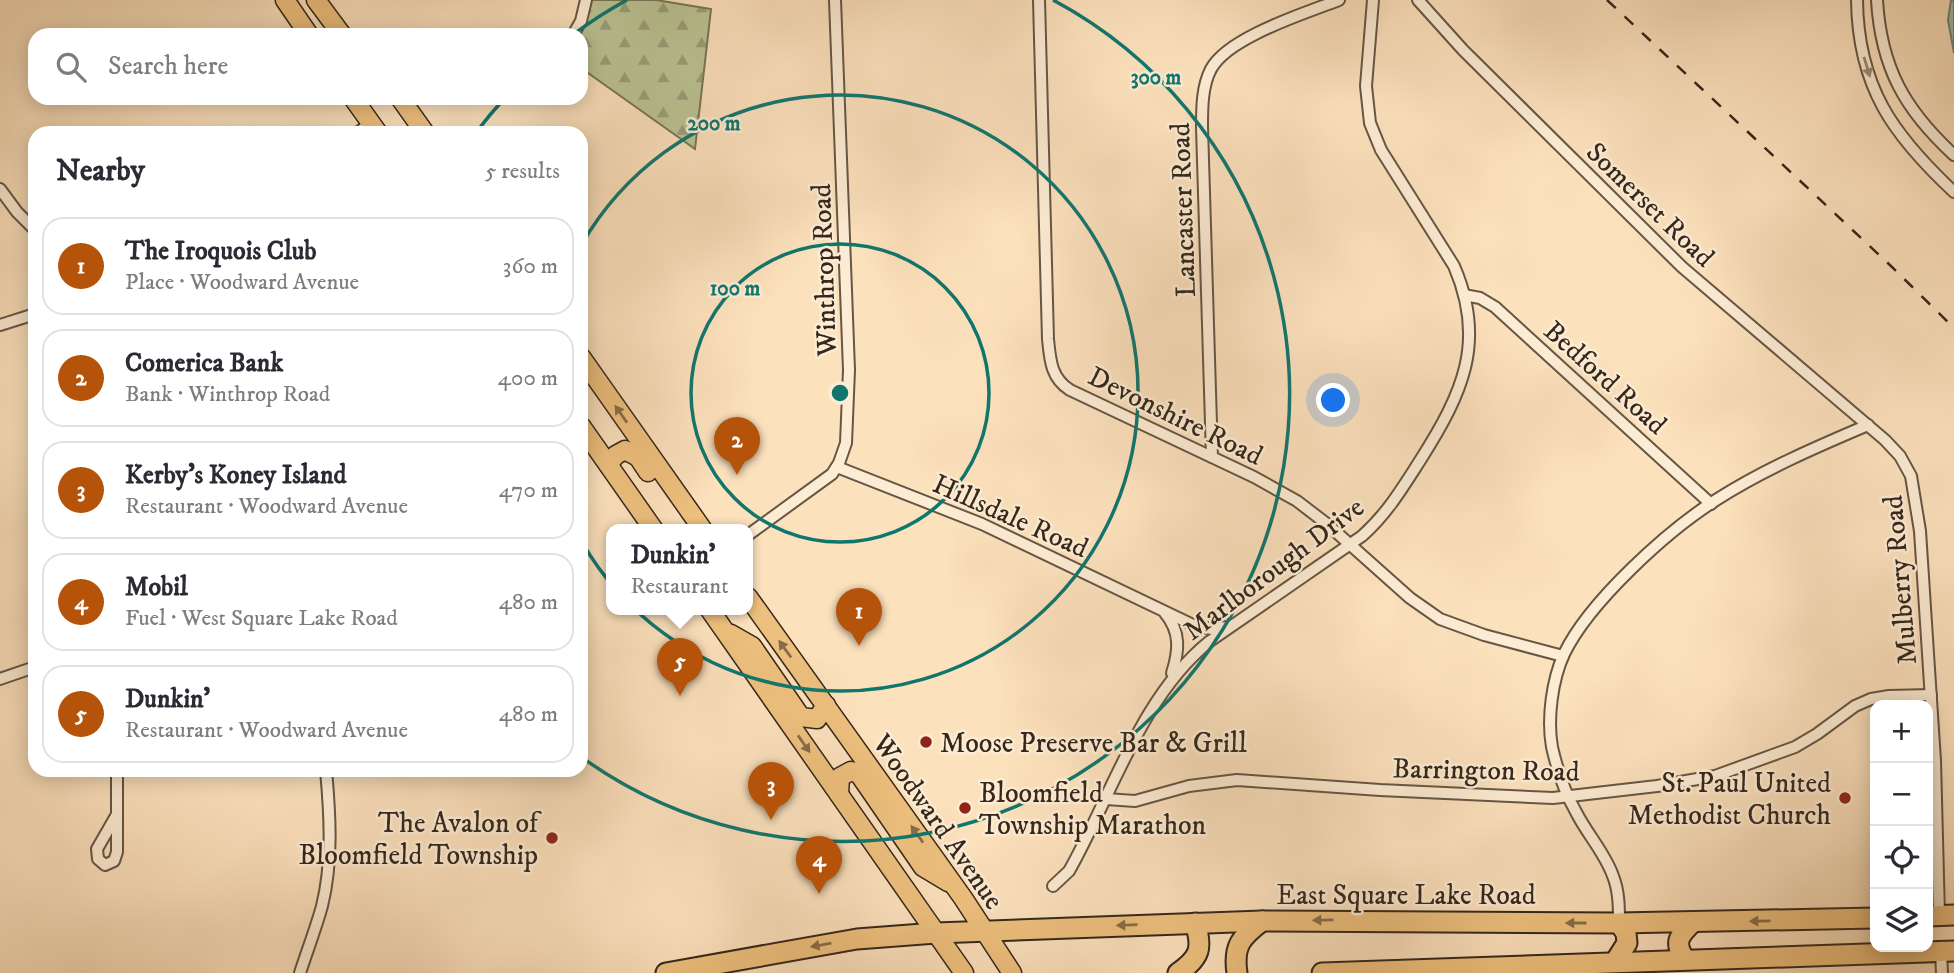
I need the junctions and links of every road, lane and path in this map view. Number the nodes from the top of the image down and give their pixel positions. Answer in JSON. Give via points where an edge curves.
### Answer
{"nodes":[{"id":1,"x":317,"y":0,"type":"edge"},
{"id":2,"x":331,"y":0,"type":"edge"},
{"id":3,"x":586,"y":0,"type":"edge"},
{"id":4,"x":835,"y":0,"type":"edge"},
{"id":5,"x":1039,"y":0,"type":"edge"},
{"id":6,"x":1339,"y":0,"type":"edge"},
{"id":7,"x":1373,"y":0,"type":"edge"},
{"id":8,"x":1418,"y":0,"type":"edge"},
{"id":9,"x":1857,"y":0,"type":"edge"},
{"id":10,"x":1877,"y":0,"type":"edge"},
{"id":11,"x":293,"y":5,"type":"edge"},
{"id":12,"x":305,"y":28,"type":"edge"},
{"id":13,"x":337,"y":28,"type":"edge"},
{"id":14,"x":351,"y":28,"type":"edge"},
{"id":15,"x":577,"y":28,"type":"edge"},
{"id":16,"x":357,"y":105,"type":"edge"},
{"id":17,"x":405,"y":105,"type":"edge"},
{"id":18,"x":367,"y":126,"type":"edge"},
{"id":19,"x":420,"y":126,"type":"edge"},
{"id":20,"x":1954,"y":155,"type":"edge"},
{"id":21,"x":1952,"y":187,"type":"edge"},
{"id":22,"x":0,"y":189,"type":"edge"},
{"id":23,"x":28,"y":223,"type":"edge"},
{"id":24,"x":1464,"y":295,"type":"junction"},
{"id":25,"x":28,"y":316,"type":"edge"},
{"id":26,"x":0,"y":325,"type":"edge"},
{"id":27,"x":588,"y":366,"type":"edge"},
{"id":28,"x":1868,"y":425,"type":"junction"},
{"id":29,"x":588,"y":436,"type":"edge"},
{"id":30,"x":1212,"y":457,"type":"junction"},
{"id":31,"x":608,"y":464,"type":"junction"},
{"id":32,"x":837,"y":467,"type":"junction"},
{"id":33,"x":1711,"y":504,"type":"junction"},
{"id":34,"x":650,"y":524,"type":"edge"},
{"id":35,"x":684,"y":524,"type":"edge"},
{"id":36,"x":699,"y":524,"type":"edge"},
{"id":37,"x":753,"y":531,"type":"edge"},
{"id":38,"x":1350,"y":544,"type":"junction"},
{"id":39,"x":753,"y":604,"type":"edge"},
{"id":40,"x":1163,"y":611,"type":"junction"},
{"id":41,"x":714,"y":615,"type":"edge"},
{"id":42,"x":1232,"y":626,"type":"junction"},
{"id":43,"x":723,"y":628,"type":"junction"},
{"id":44,"x":1563,"y":656,"type":"junction"},
{"id":45,"x":28,"y":669,"type":"edge"},
{"id":46,"x":0,"y":679,"type":"edge"},
{"id":47,"x":1170,"y":680,"type":"junction"},
{"id":48,"x":1931,"y":695,"type":"junction"},
{"id":49,"x":826,"y":705,"type":"junction"},
{"id":50,"x":117,"y":777,"type":"edge"},
{"id":51,"x":326,"y":777,"type":"edge"},
{"id":52,"x":839,"y":794,"type":"junction"},
{"id":53,"x":1569,"y":796,"type":"junction"},
{"id":54,"x":1106,"y":799,"type":"junction"},
{"id":55,"x":117,"y":816,"type":"dead end"},
{"id":56,"x":954,"y":886,"type":"junction"},
{"id":57,"x":1053,"y":886,"type":"dead end"},
{"id":58,"x":1940,"y":916,"type":"edge"},
{"id":59,"x":1870,"y":918,"type":"edge"},
{"id":60,"x":1262,"y":921,"type":"junction"},
{"id":61,"x":1693,"y":922,"type":"junction"},
{"id":62,"x":1195,"y":923,"type":"junction"},
{"id":63,"x":1619,"y":923,"type":"junction"},
{"id":64,"x":983,"y":931,"type":"junction"},
{"id":65,"x":936,"y":933,"type":"junction"},
{"id":66,"x":1948,"y":951,"type":"edge"},
{"id":67,"x":1615,"y":962,"type":"junction"},
{"id":68,"x":738,"y":966,"type":"edge"},
{"id":69,"x":1685,"y":966,"type":"edge"},
{"id":70,"x":300,"y":973,"type":"edge"},
{"id":71,"x":666,"y":973,"type":"edge"},
{"id":72,"x":964,"y":973,"type":"edge"},
{"id":73,"x":1012,"y":973,"type":"edge"},
{"id":74,"x":1178,"y":973,"type":"edge"},
{"id":75,"x":1237,"y":973,"type":"edge"},
{"id":76,"x":1322,"y":973,"type":"edge"},
{"id":77,"x":1942,"y":973,"type":"edge"}],
"edges":[{"from":1,"to":13,"type":"main road"},
{"from":2,"to":14,"type":"main road"},
{"from":3,"to":15,"type":"street"},
{"from":4,"to":32,"type":"street","name":"Winthrop Road","via":[[849,355],[847,428]]},
{"from":5,"to":30,"type":"street","name":"Devonshire Road","via":[[1048,339],[1053,372],[1070,390]]},
{"from":6,"to":30,"type":"street","name":"Lancaster Road","via":[[1240,43],[1214,64],[1205,85],[1202,127]]},
{"from":7,"to":24,"type":"street","name":"Marlborough Drive","via":[[1366,92],[1370,123],[1381,150],[1454,266]]},
{"from":8,"to":28,"type":"street","name":"Somerset Road","via":[[1682,267]]},
{"from":9,"to":21,"type":"street","one_way":true,"via":[[1864,58],[1881,104],[1909,148]]},
{"from":10,"to":20,"type":"street","via":[[1885,54],[1898,89],[1922,123]]},
{"from":11,"to":12,"type":"main road"},
{"from":16,"to":18,"type":"main road"},
{"from":17,"to":19,"type":"main road"},
{"from":22,"to":23,"type":"street"},
{"from":24,"to":33,"type":"street","name":"Bedford Road","via":[[1496,307]]},
{"from":24,"to":38,"type":"street","name":"Marlborough Drive","via":[[1468,355],[1456,399],[1393,502]]},
{"from":25,"to":26,"type":"street"},
{"from":36,"to":27,"type":"main road","one_way":true},
{"from":28,"to":33,"type":"street"},
{"from":28,"to":48,"type":"street","name":"Mulberry Road","via":[[1900,456],[1914,484]]},
{"from":29,"to":31,"type":"main road"},
{"from":30,"to":38,"type":"street","name":"Devonshire Road","via":[[1297,501]]},
{"from":31,"to":34,"type":"main road"},
{"from":31,"to":35,"type":"main road","via":[[625,450],[638,457]]},
{"from":32,"to":37,"type":"street"},
{"from":32,"to":40,"type":"street","name":"Hillsdale Road","via":[[982,524]]},
{"from":33,"to":44,"type":"street","via":[[1619,582]]},
{"from":38,"to":42,"type":"street","name":"Marlborough Drive"},
{"from":38,"to":44,"type":"street","name":"Devonshire Road","via":[[1440,619]]},
{"from":49,"to":39,"type":"main road","name":"Woodward Avenue","one_way":true},
{"from":40,"to":42,"type":"street","name":"Hillsdale Road","via":[[1208,629]]},
{"from":40,"to":47,"type":"street","via":[[1178,639]]},
{"from":41,"to":43,"type":"main road"},
{"from":42,"to":47,"type":"street","name":"Marlborough Drive","via":[[1199,649]]},
{"from":43,"to":49,"type":"main road","via":[[751,646],[801,717],[817,719]]},
{"from":43,"to":52,"type":"main road","one_way":true},
{"from":44,"to":53,"type":"street","via":[[1550,726]]},
{"from":45,"to":46,"type":"street"},
{"from":47,"to":54,"type":"street","name":"Marlborough Drive"},
{"from":48,"to":53,"type":"street","name":"Barrington Road","via":[[1863,702],[1795,747],[1715,776]]},
{"from":48,"to":58,"type":"street","name":"Mulberry Road"},
{"from":56,"to":49,"type":"main road","name":"Woodward Avenue","one_way":true},
{"from":50,"to":55,"type":"street"},
{"from":51,"to":70,"type":"street","via":[[327,879]]},
{"from":52,"to":56,"type":"main road","via":[[840,777],[851,771],[859,774],[923,867]]},
{"from":52,"to":65,"type":"main road"},
{"from":53,"to":54,"type":"street","name":"Barrington Road","via":[[1414,792],[1251,780],[1189,786],[1135,800]]},
{"from":53,"to":63,"type":"street","via":[[1613,875]]},
{"from":54,"to":57,"type":"street","name":"Marlborough Drive","via":[[1069,872]]},
{"from":56,"to":64,"type":"main road","name":"Woodward Avenue"},
{"from":59,"to":61,"type":"highway","name":"East Square Lake Road","one_way":true},
{"from":60,"to":62,"type":"highway","name":"East Square Lake Road"},
{"from":63,"to":60,"type":"highway","name":"East Square Lake Road","one_way":true},
{"from":60,"to":75,"type":"highway","via":[[1238,945]]},
{"from":61,"to":63,"type":"highway","name":"East Square Lake Road"},
{"from":61,"to":69,"type":"highway","via":[[1677,942]]},
{"from":62,"to":64,"type":"highway","name":"East Square Lake Road","one_way":true},
{"from":62,"to":74,"type":"highway","via":[[1199,952]]},
{"from":63,"to":67,"type":"highway","via":[[1627,943]]},
{"from":64,"to":65,"type":"highway","name":"East Square Lake Road"},
{"from":64,"to":73,"type":"main road","name":"Woodward Avenue"},
{"from":65,"to":68,"type":"highway","name":"East Square Lake Road","one_way":true,"via":[[857,939]]},
{"from":65,"to":72,"type":"main road"},
{"from":66,"to":69,"type":"highway"},
{"from":66,"to":77,"type":"street"},
{"from":67,"to":69,"type":"highway"},
{"from":67,"to":76,"type":"highway"},
{"from":68,"to":71,"type":"highway","name":"East Square Lake Road"}]}
